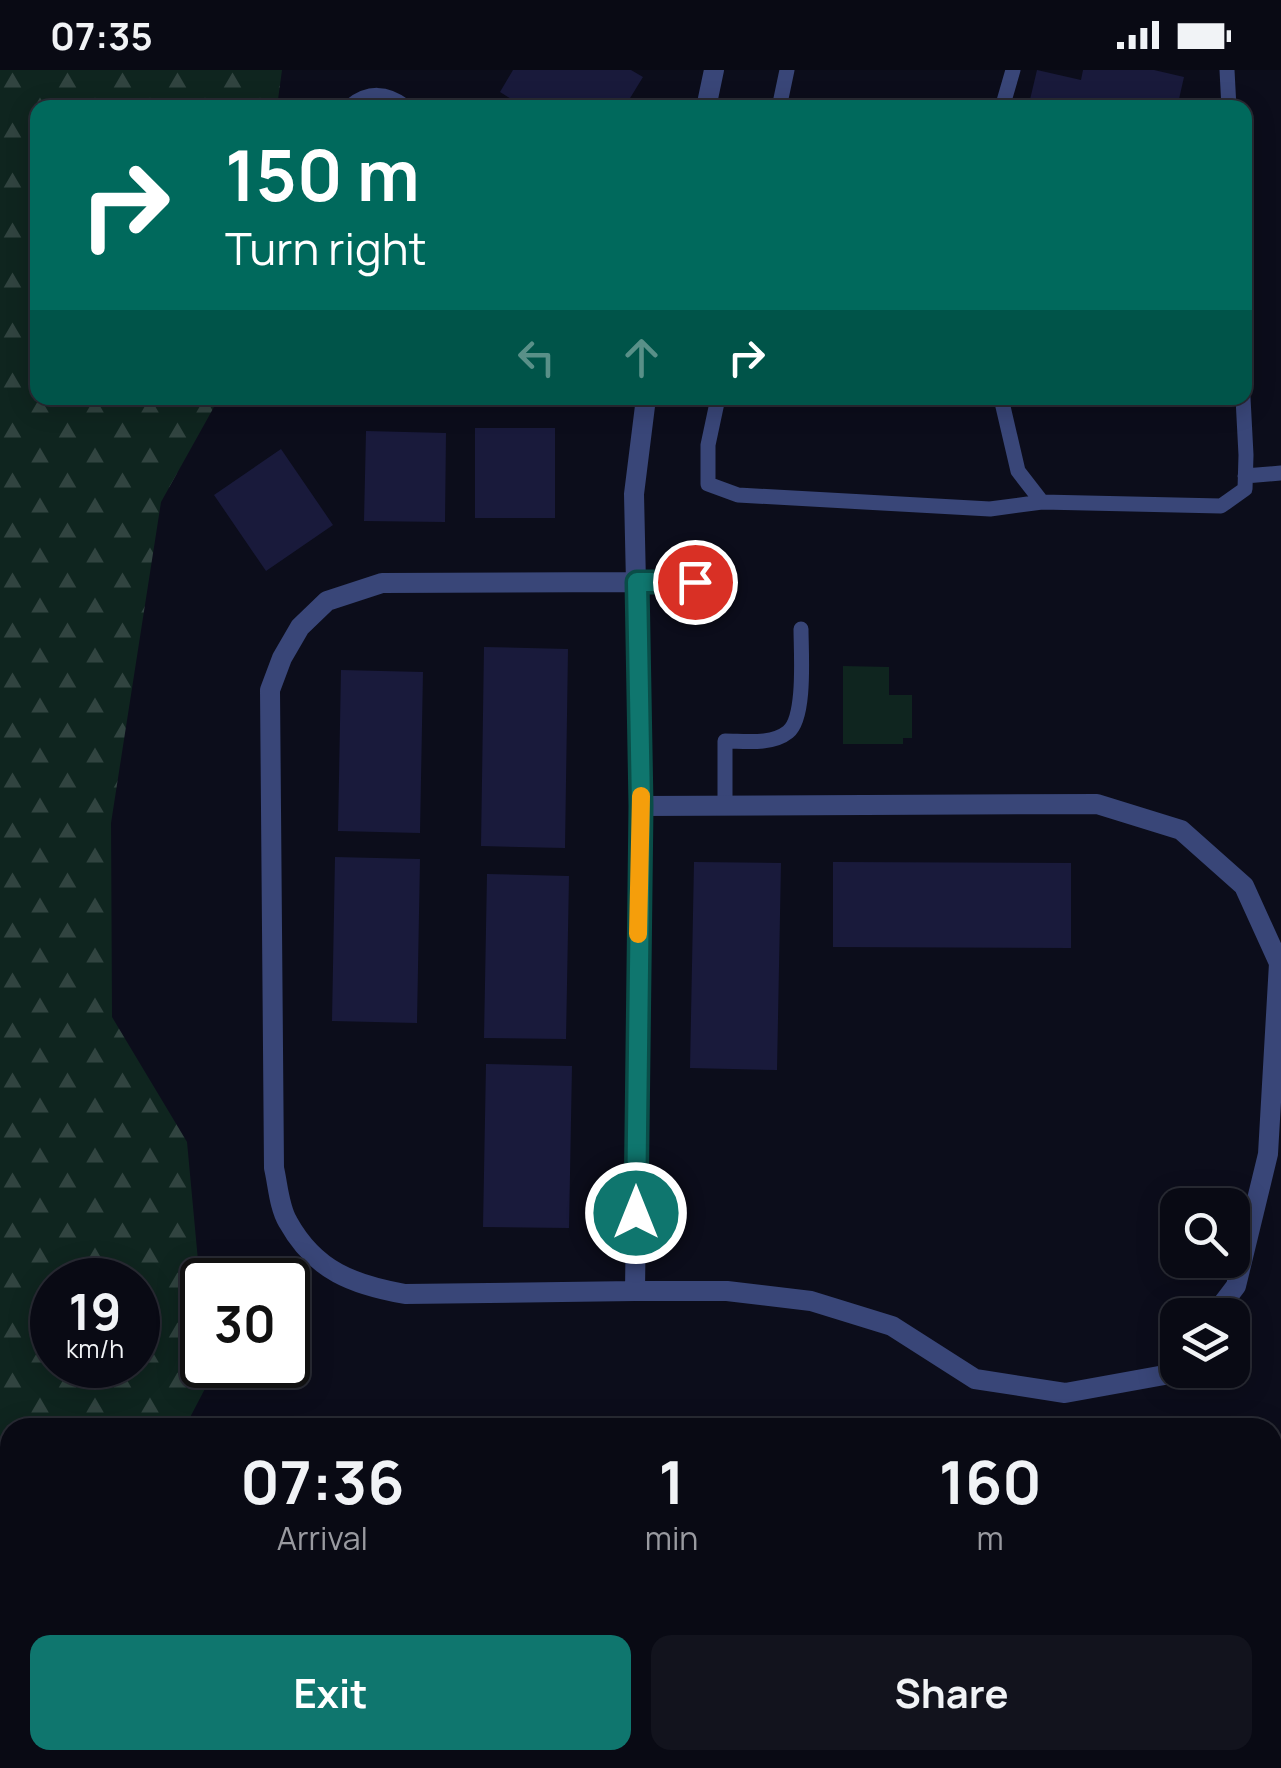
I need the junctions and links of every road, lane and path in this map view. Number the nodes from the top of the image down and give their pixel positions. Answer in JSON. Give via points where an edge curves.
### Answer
{"nodes":[{"id":1,"x":714,"y":70,"type":"edge"},
{"id":2,"x":787,"y":70,"type":"edge"},
{"id":3,"x":1013,"y":70,"type":"edge"},
{"id":4,"x":1227,"y":70,"type":"edge"},
{"id":5,"x":364,"y":100,"type":"edge"},
{"id":6,"x":388,"y":100,"type":"edge"},
{"id":7,"x":708,"y":100,"type":"edge"},
{"id":8,"x":781,"y":100,"type":"edge"},
{"id":9,"x":1004,"y":100,"type":"edge"},
{"id":10,"x":1229,"y":100,"type":"edge"},
{"id":11,"x":645,"y":405,"type":"edge"},
{"id":12,"x":717,"y":405,"type":"edge"},
{"id":13,"x":1002,"y":405,"type":"edge"},
{"id":14,"x":1243,"y":405,"type":"edge"},
{"id":15,"x":1281,"y":473,"type":"edge"},
{"id":16,"x":1246,"y":476,"type":"junction"},
{"id":17,"x":1042,"y":502,"type":"junction"},
{"id":18,"x":637,"y":582,"type":"junction"},
{"id":19,"x":724,"y":582,"type":"dead end"},
{"id":20,"x":801,"y":630,"type":"dead end"},
{"id":21,"x":641,"y":806,"type":"junction"},
{"id":22,"x":725,"y":806,"type":"junction"},
{"id":23,"x":635,"y":1291,"type":"junction"},
{"id":24,"x":1227,"y":1298,"type":"edge"},
{"id":25,"x":1160,"y":1376,"type":"edge"}],
"edges":[{"from":1,"to":7,"type":"street"},
{"from":2,"to":8,"type":"lane"},
{"from":3,"to":9,"type":"lane"},
{"from":4,"to":10,"type":"lane"},
{"from":5,"to":6,"type":"street"},
{"from":11,"to":18,"type":"street","via":[[634,494]]},
{"from":12,"to":17,"type":"lane","via":[[708,484],[738,495],[990,509]]},
{"from":13,"to":17,"type":"lane","via":[[1018,471]]},
{"from":14,"to":16,"type":"lane"},
{"from":15,"to":16,"type":"lane"},
{"from":16,"to":17,"type":"lane","via":[[1245,489],[1221,506]]},
{"from":18,"to":19,"type":"lane"},
{"from":18,"to":21,"type":"street"},
{"from":18,"to":23,"type":"street","via":[[382,583],[327,600],[300,627],[270,690],[274,1168],[286,1220],[312,1256],[368,1288],[405,1294]]},
{"from":20,"to":22,"type":"lane","via":[[799,715],[789,731],[767,740],[725,741]]},
{"from":21,"to":22,"type":"street"},
{"from":21,"to":23,"type":"street"},
{"from":22,"to":24,"type":"street","via":[[1097,804],[1182,830],[1244,886],[1280,963],[1268,1154],[1236,1286]]},
{"from":23,"to":25,"type":"street","via":[[727,1291],[811,1301],[892,1326],[975,1379],[1065,1392]]}]}
